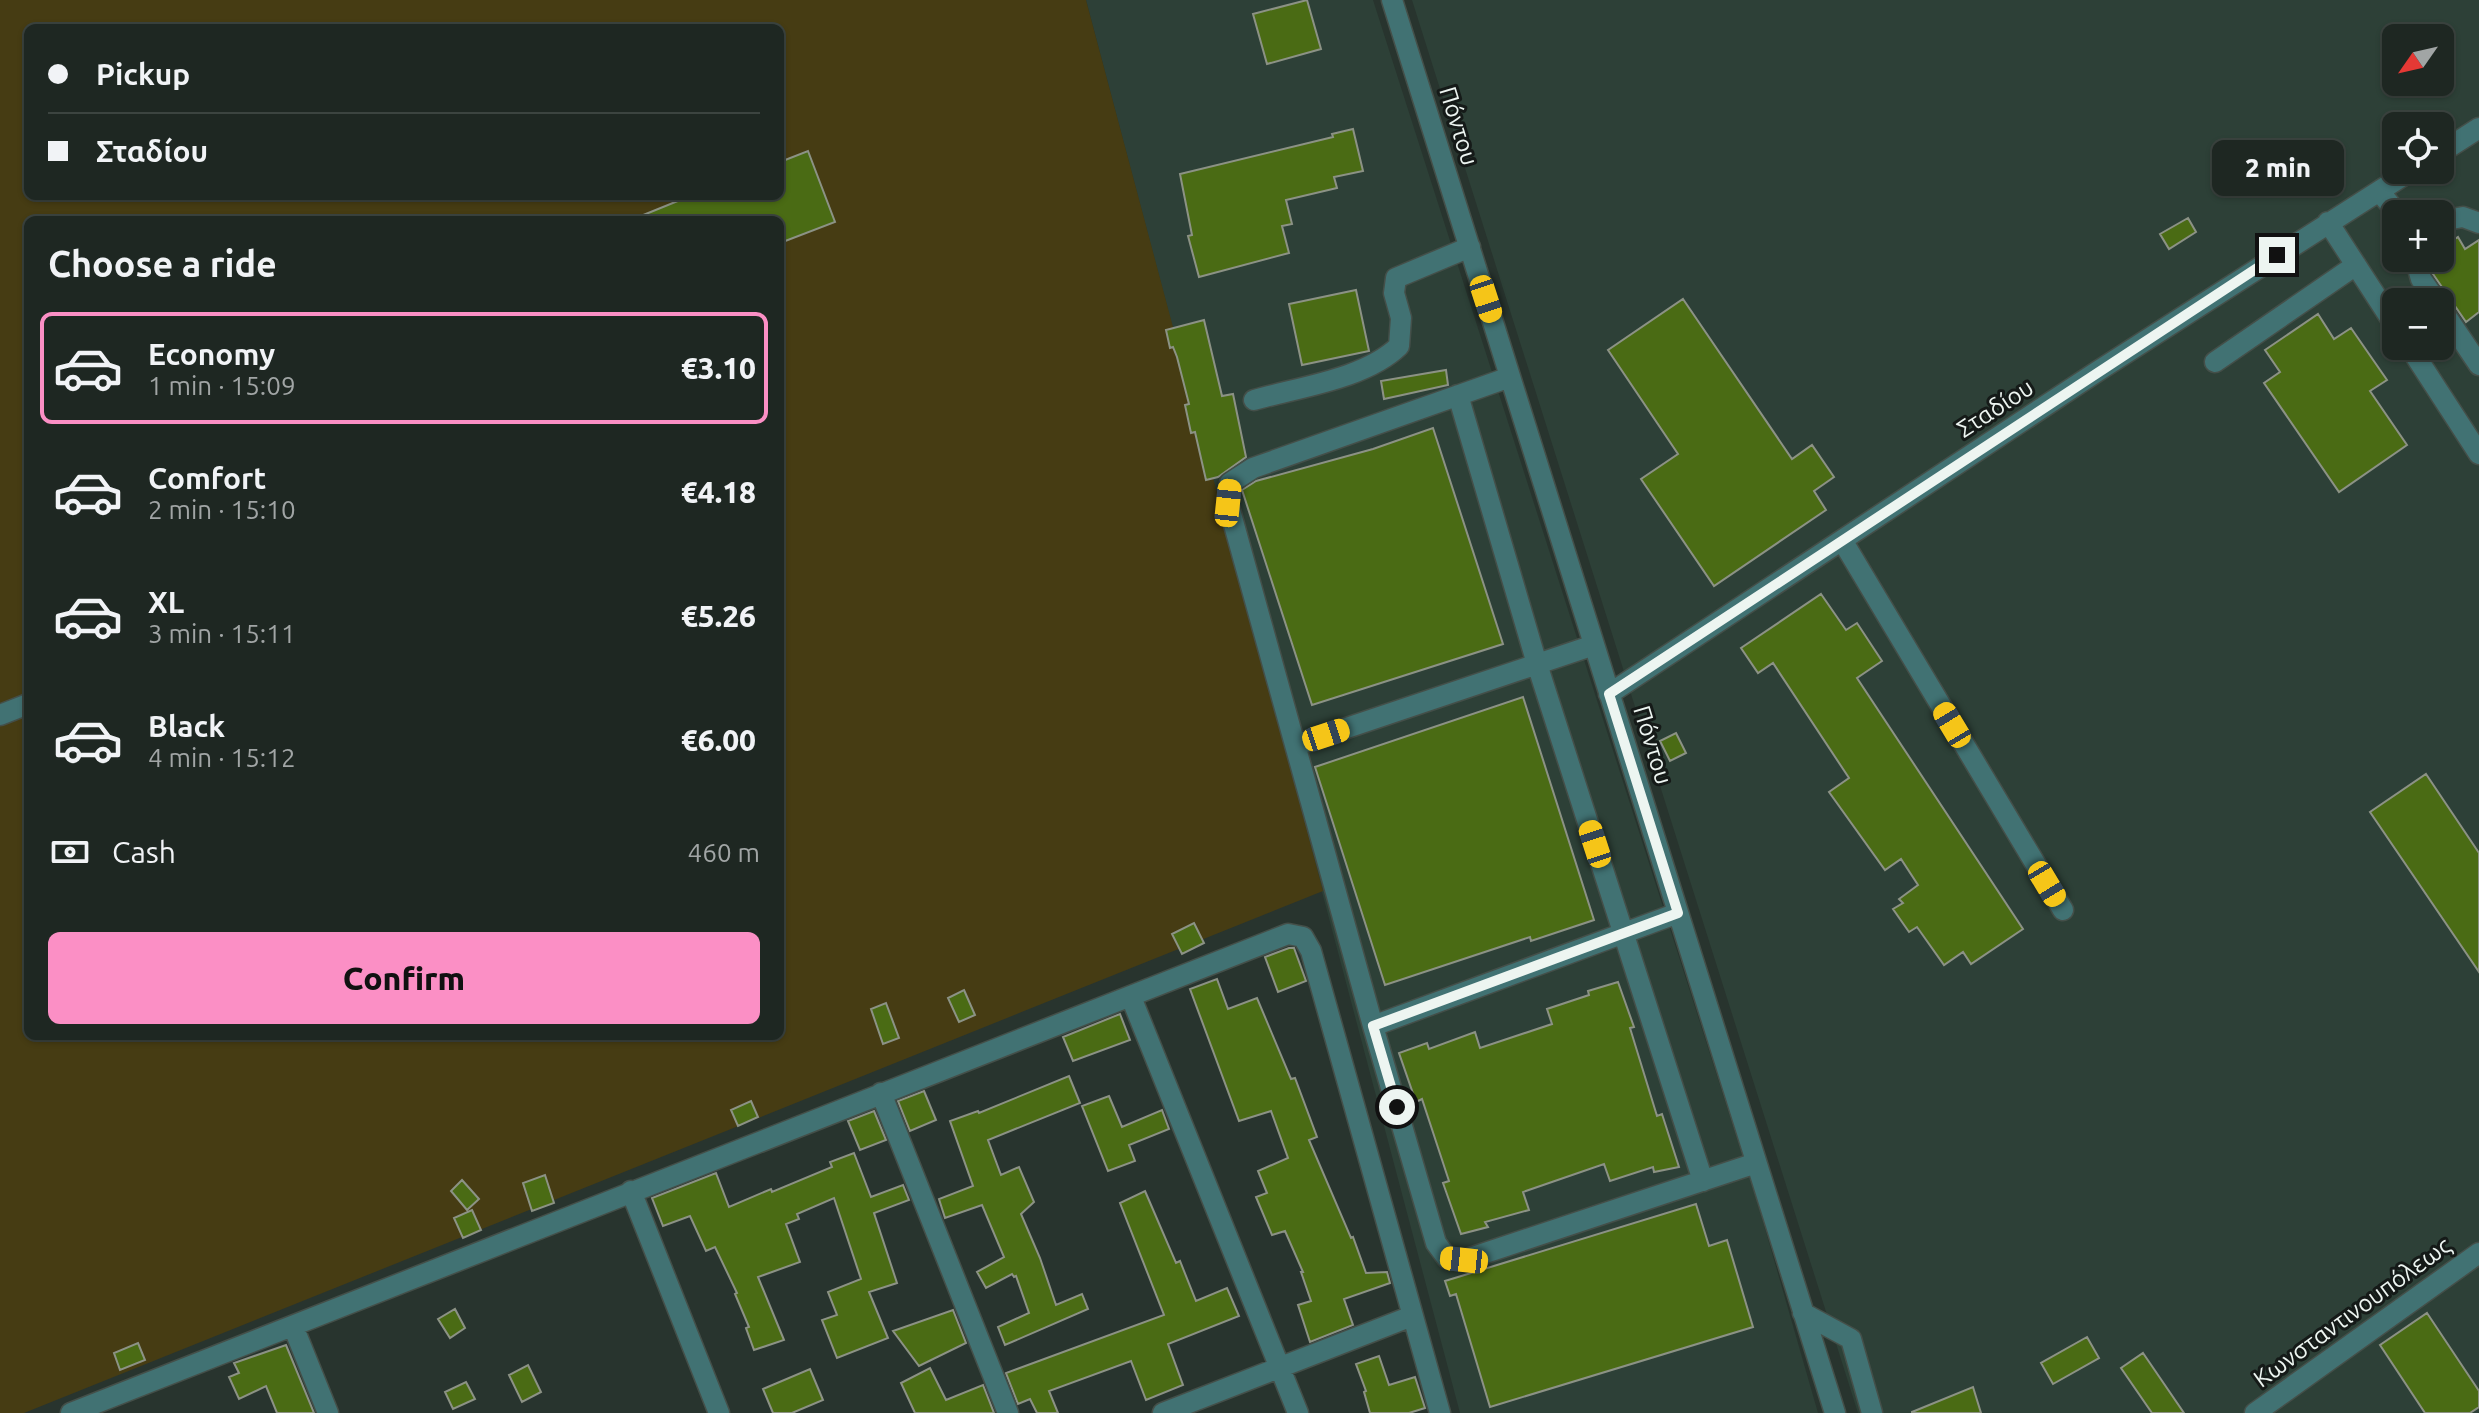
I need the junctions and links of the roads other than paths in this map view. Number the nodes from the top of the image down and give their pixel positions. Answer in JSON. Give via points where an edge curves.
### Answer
{"nodes":[{"id":1,"x":1392,"y":0,"type":"edge"},
{"id":2,"x":2479,"y":128,"type":"edge"},
{"id":3,"x":2454,"y":144,"type":"edge"},
{"id":4,"x":2390,"y":184,"type":"edge"},
{"id":5,"x":2379,"y":191,"type":"junction"},
{"id":6,"x":2386,"y":200,"type":"edge"},
{"id":7,"x":2454,"y":219,"type":"edge"},
{"id":8,"x":2328,"y":222,"type":"junction"},
{"id":9,"x":2479,"y":223,"type":"edge"},
{"id":10,"x":1470,"y":247,"type":"junction"},
{"id":11,"x":2356,"y":265,"type":"junction"},
{"id":12,"x":2382,"y":305,"type":"edge"},
{"id":13,"x":2454,"y":328,"type":"edge"},
{"id":14,"x":2418,"y":360,"type":"edge"},
{"id":15,"x":2215,"y":362,"type":"dead end"},
{"id":16,"x":2479,"y":365,"type":"edge"},
{"id":17,"x":1510,"y":377,"type":"junction"},
{"id":18,"x":1458,"y":395,"type":"junction"},
{"id":19,"x":1254,"y":400,"type":"dead end"},
{"id":20,"x":2479,"y":454,"type":"edge"},
{"id":21,"x":1842,"y":540,"type":"junction"},
{"id":22,"x":1594,"y":645,"type":"junction"},
{"id":23,"x":1537,"y":664,"type":"junction"},
{"id":24,"x":1609,"y":694,"type":"junction"},
{"id":25,"x":24,"y":706,"type":"edge"},
{"id":26,"x":0,"y":715,"type":"edge"},
{"id":27,"x":1296,"y":745,"type":"junction"},
{"id":28,"x":2063,"y":910,"type":"dead end"},
{"id":29,"x":1678,"y":913,"type":"junction"},
{"id":30,"x":1624,"y":933,"type":"junction"},
{"id":31,"x":1131,"y":997,"type":"junction"},
{"id":32,"x":1373,"y":1026,"type":"junction"},
{"id":33,"x":881,"y":1093,"type":"junction"},
{"id":34,"x":1756,"y":1163,"type":"junction"},
{"id":35,"x":1703,"y":1181,"type":"junction"},
{"id":36,"x":631,"y":1191,"type":"junction"},
{"id":37,"x":2479,"y":1253,"type":"edge"},
{"id":38,"x":1803,"y":1313,"type":"junction"},
{"id":39,"x":1412,"y":1316,"type":"junction"},
{"id":40,"x":293,"y":1326,"type":"junction"},
{"id":41,"x":1280,"y":1365,"type":"junction"},
{"id":42,"x":71,"y":1413,"type":"edge"},
{"id":43,"x":328,"y":1413,"type":"edge"},
{"id":44,"x":719,"y":1413,"type":"edge"},
{"id":45,"x":1008,"y":1413,"type":"edge"},
{"id":46,"x":1163,"y":1413,"type":"edge"},
{"id":47,"x":1298,"y":1413,"type":"edge"},
{"id":48,"x":1440,"y":1413,"type":"edge"},
{"id":49,"x":1835,"y":1413,"type":"edge"},
{"id":50,"x":1872,"y":1413,"type":"edge"},
{"id":51,"x":2255,"y":1413,"type":"edge"}],
"edges":[{"from":1,"to":10,"type":"street","name":"Πόντου"},
{"from":2,"to":3,"type":"street"},
{"from":4,"to":5,"type":"street","name":"Σταδίου"},
{"from":5,"to":6,"type":"street"},
{"from":5,"to":8,"type":"street","name":"Σταδίου"},
{"from":7,"to":9,"type":"street"},
{"from":8,"to":11,"type":"street"},
{"from":8,"to":21,"type":"street","name":"Σταδίου"},
{"from":10,"to":17,"type":"street","name":"Πόντου"},
{"from":10,"to":19,"type":"street","via":[[1396,278],[1399,346],[1390,355],[1365,369]]},
{"from":11,"to":12,"type":"street"},
{"from":11,"to":15,"type":"street"},
{"from":13,"to":16,"type":"street"},
{"from":14,"to":20,"type":"street"},
{"from":17,"to":18,"type":"street"},
{"from":17,"to":22,"type":"street","name":"Πόντου"},
{"from":18,"to":23,"type":"street"},
{"from":18,"to":27,"type":"street","via":[[1253,468],[1230,483],[1228,503]]},
{"from":21,"to":24,"type":"street","name":"Σταδίου"},
{"from":21,"to":28,"type":"street"},
{"from":22,"to":23,"type":"street"},
{"from":22,"to":24,"type":"street","name":"Πόντου"},
{"from":23,"to":27,"type":"street"},
{"from":23,"to":30,"type":"street"},
{"from":24,"to":29,"type":"street","name":"Πόντου"},
{"from":25,"to":26,"type":"street"},
{"from":27,"to":32,"type":"street"},
{"from":29,"to":30,"type":"street"},
{"from":29,"to":34,"type":"street","name":"Πόντου"},
{"from":30,"to":32,"type":"street"},
{"from":30,"to":35,"type":"street"},
{"from":31,"to":33,"type":"street"},
{"from":31,"to":39,"type":"street","via":[[1288,934],[1303,937]]},
{"from":31,"to":41,"type":"street"},
{"from":32,"to":35,"type":"street","via":[[1436,1243],[1447,1258],[1464,1260]]},
{"from":33,"to":36,"type":"street"},
{"from":33,"to":45,"type":"street"},
{"from":34,"to":35,"type":"street"},
{"from":34,"to":38,"type":"street","name":"Πόντου"},
{"from":36,"to":40,"type":"street"},
{"from":36,"to":44,"type":"street"},
{"from":37,"to":51,"type":"street","name":"Κωνσταντινουπόλεως"},
{"from":38,"to":49,"type":"street","name":"Πόντου"},
{"from":38,"to":50,"type":"street","via":[[1851,1339]]},
{"from":39,"to":41,"type":"street"},
{"from":39,"to":48,"type":"street"},
{"from":40,"to":42,"type":"street"},
{"from":40,"to":43,"type":"street"},
{"from":41,"to":46,"type":"street"},
{"from":41,"to":47,"type":"street"}]}
